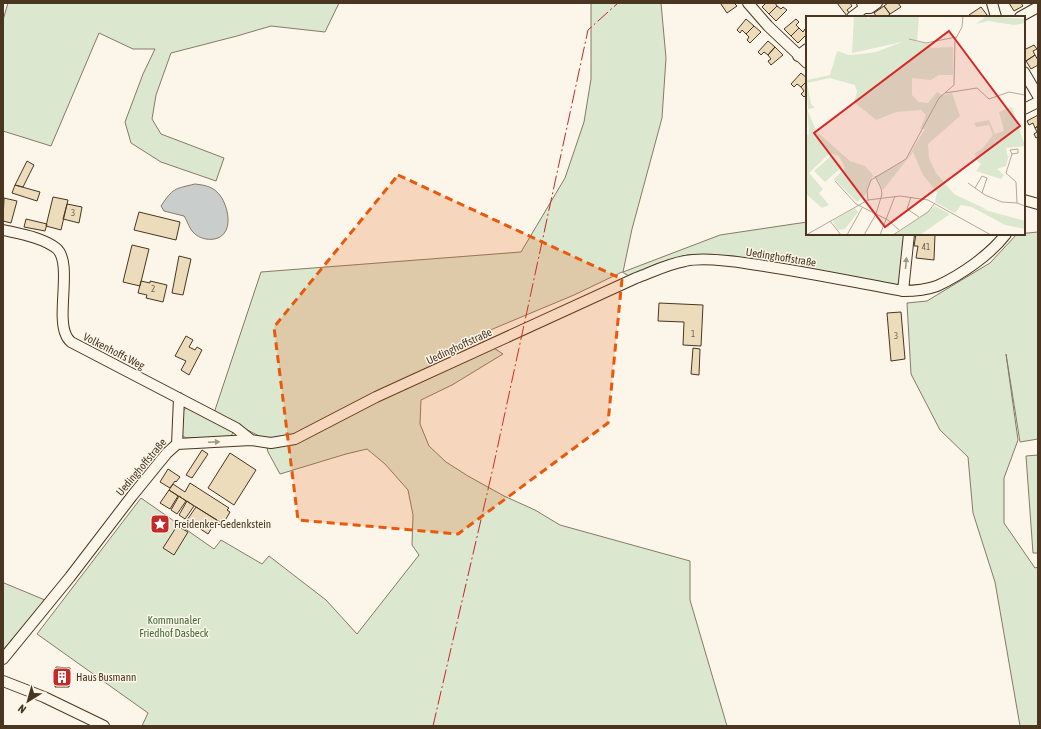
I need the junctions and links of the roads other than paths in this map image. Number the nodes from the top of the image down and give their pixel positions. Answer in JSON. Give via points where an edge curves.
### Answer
{"nodes":[{"id":1,"x":748,"y":3,"type":"edge"},
{"id":2,"x":877,"y":3,"type":"edge"},
{"id":3,"x":992,"y":3,"type":"edge"},
{"id":4,"x":863,"y":6,"type":"edge"},
{"id":5,"x":1038,"y":7,"type":"edge"},
{"id":6,"x":853,"y":16,"type":"edge"},
{"id":7,"x":996,"y":16,"type":"edge"},
{"id":8,"x":1022,"y":16,"type":"edge"},
{"id":9,"x":806,"y":50,"type":"edge"},
{"id":10,"x":798,"y":56,"type":"junction"},
{"id":11,"x":806,"y":62,"type":"edge"},
{"id":12,"x":1025,"y":74,"type":"edge"},
{"id":13,"x":1038,"y":96,"type":"edge"},
{"id":14,"x":1038,"y":102,"type":"edge"},
{"id":15,"x":1025,"y":108,"type":"edge"},
{"id":16,"x":1025,"y":200,"type":"edge"},
{"id":17,"x":1038,"y":204,"type":"edge"},
{"id":18,"x":3,"y":230,"type":"edge"},
{"id":19,"x":909,"y":235,"type":"edge"},
{"id":20,"x":1005,"y":235,"type":"edge"},
{"id":21,"x":903,"y":292,"type":"junction"},
{"id":22,"x":179,"y":398,"type":"junction"},
{"id":23,"x":251,"y":440,"type":"junction"},
{"id":24,"x":177,"y":444,"type":"junction"},
{"id":25,"x":3,"y":658,"type":"edge"},
{"id":26,"x":3,"y":681,"type":"edge"},
{"id":27,"x":104,"y":726,"type":"edge"}],
"edges":[{"from":1,"to":10,"type":"street"},
{"from":2,"to":4,"type":"street","via":[[870,8]]},
{"from":3,"to":7,"type":"street"},
{"from":4,"to":6,"type":"street"},
{"from":5,"to":8,"type":"street"},
{"from":9,"to":10,"type":"street"},
{"from":10,"to":11,"type":"street"},
{"from":12,"to":13,"type":"street"},
{"from":14,"to":15,"type":"street"},
{"from":16,"to":17,"type":"street"},
{"from":18,"to":22,"type":"street","name":"Volkenhoffs Weg","via":[[40,239],[57,248],[62,258],[62,324],[71,342]]},
{"from":21,"to":19,"type":"street","one_way":true},
{"from":20,"to":21,"type":"street","name":"Uedinghoffstraße","via":[[986,255],[937,286]]},
{"from":21,"to":23,"type":"street","name":"Uedinghoffstraße","via":[[781,268],[712,260],[685,261],[656,270],[553,316],[376,397],[295,439],[271,443]]},
{"from":22,"to":23,"type":"street","name":"Volkenhoffs Weg","via":[[236,428]]},
{"from":22,"to":24,"type":"street"},
{"from":24,"to":23,"type":"street","name":"Uedinghoffstraße","one_way":true},
{"from":24,"to":25,"type":"street","name":"Uedinghoffstraße","via":[[167,453]]},
{"from":26,"to":27,"type":"street","via":[[44,697]]}]}
